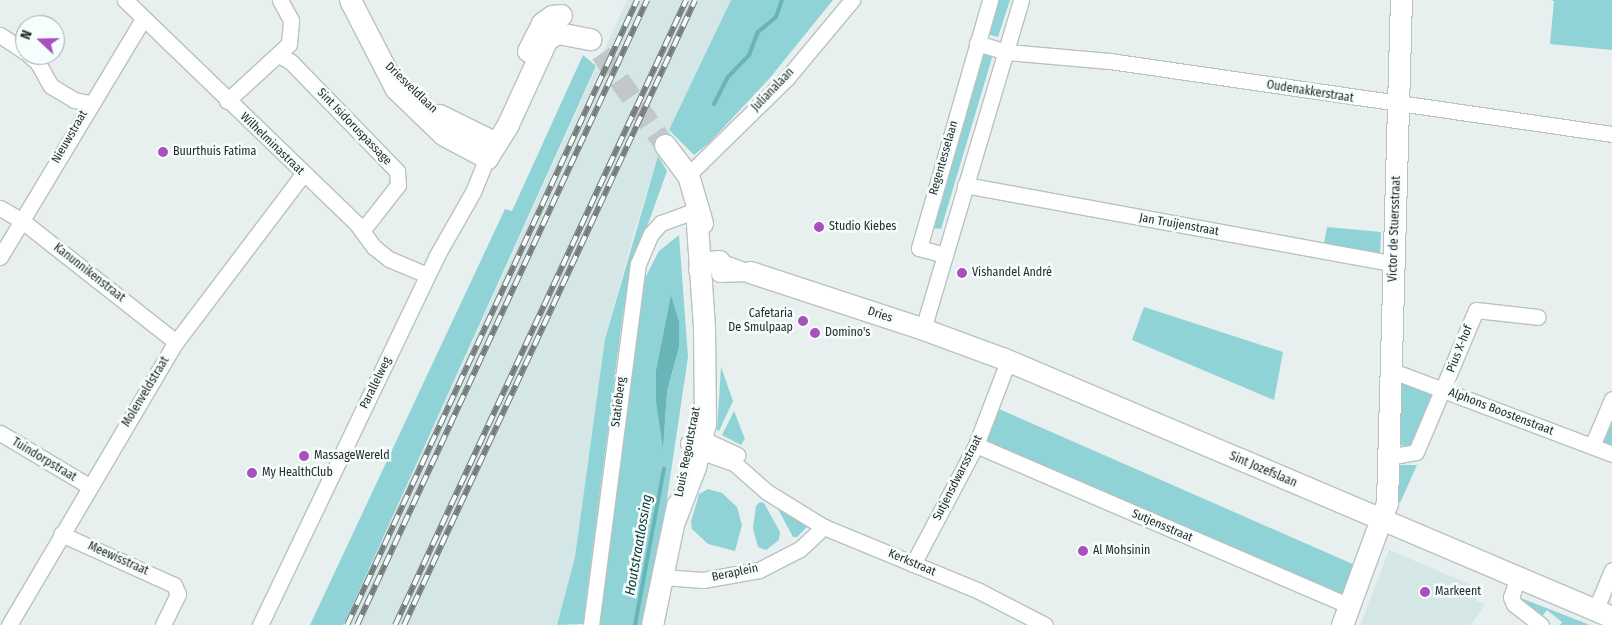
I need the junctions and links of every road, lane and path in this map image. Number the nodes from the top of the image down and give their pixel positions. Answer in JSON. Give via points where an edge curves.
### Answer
{"nodes":[{"id":1,"x":125,"y":0,"type":"edge"},
{"id":2,"x":280,"y":0,"type":"edge"},
{"id":3,"x":350,"y":0,"type":"edge"},
{"id":4,"x":852,"y":0,"type":"edge"},
{"id":5,"x":990,"y":0,"type":"edge"},
{"id":6,"x":1021,"y":0,"type":"edge"},
{"id":7,"x":1401,"y":0,"type":"edge"},
{"id":8,"x":560,"y":16,"type":"edge"},
{"id":9,"x":143,"y":19,"type":"junction"},
{"id":10,"x":0,"y":35,"type":"edge"},
{"id":11,"x":977,"y":43,"type":"junction"},
{"id":12,"x":595,"y":46,"type":"tunnel mouth"},
{"id":13,"x":15,"y":47,"type":"edge"},
{"id":14,"x":1007,"y":52,"type":"junction"},
{"id":15,"x":279,"y":55,"type":"junction"},
{"id":16,"x":40,"y":65,"type":"edge"},
{"id":17,"x":227,"y":101,"type":"junction"},
{"id":18,"x":90,"y":104,"type":"junction"},
{"id":19,"x":1398,"y":106,"type":"junction"},
{"id":20,"x":1612,"y":134,"type":"edge"},
{"id":21,"x":665,"y":145,"type":"tunnel mouth"},
{"id":22,"x":491,"y":150,"type":"junction"},
{"id":23,"x":304,"y":173,"type":"junction"},
{"id":24,"x":688,"y":175,"type":"junction"},
{"id":25,"x":965,"y":185,"type":"junction"},
{"id":26,"x":0,"y":208,"type":"edge"},
{"id":27,"x":696,"y":210,"type":"junction"},
{"id":28,"x":21,"y":220,"type":"junction"},
{"id":29,"x":362,"y":231,"type":"junction"},
{"id":30,"x":945,"y":255,"type":"junction"},
{"id":31,"x":0,"y":256,"type":"edge"},
{"id":32,"x":1394,"y":264,"type":"junction"},
{"id":33,"x":711,"y":268,"type":"junction"},
{"id":34,"x":750,"y":272,"type":"joint"},
{"id":35,"x":427,"y":276,"type":"junction"},
{"id":36,"x":1538,"y":317,"type":"dead end"},
{"id":37,"x":923,"y":329,"type":"junction"},
{"id":38,"x":176,"y":342,"type":"junction"},
{"id":39,"x":1008,"y":361,"type":"junction"},
{"id":40,"x":1390,"y":370,"type":"junction"},
{"id":41,"x":1442,"y":390,"type":"junction"},
{"id":42,"x":1612,"y":399,"type":"edge"},
{"id":43,"x":0,"y":433,"type":"edge"},
{"id":44,"x":697,"y":444,"type":"junction"},
{"id":45,"x":976,"y":445,"type":"junction"},
{"id":46,"x":1592,"y":446,"type":"junction"},
{"id":47,"x":1612,"y":454,"type":"edge"},
{"id":48,"x":1388,"y":457,"type":"junction"},
{"id":49,"x":89,"y":486,"type":"junction"},
{"id":50,"x":1383,"y":522,"type":"junction"},
{"id":51,"x":824,"y":527,"type":"junction"},
{"id":52,"x":61,"y":534,"type":"junction"},
{"id":53,"x":913,"y":564,"type":"junction"},
{"id":54,"x":1612,"y":570,"type":"edge"},
{"id":55,"x":663,"y":577,"type":"junction"},
{"id":56,"x":1517,"y":580,"type":"junction"},
{"id":57,"x":1604,"y":614,"type":"edge"},
{"id":58,"x":1346,"y":616,"type":"edge"},
{"id":59,"x":9,"y":625,"type":"edge"},
{"id":60,"x":163,"y":625,"type":"edge"},
{"id":61,"x":260,"y":625,"type":"edge"},
{"id":62,"x":590,"y":625,"type":"edge"},
{"id":63,"x":652,"y":625,"type":"edge"},
{"id":64,"x":1045,"y":625,"type":"edge"},
{"id":65,"x":1541,"y":625,"type":"edge"}],
"edges":[{"from":1,"to":9,"type":"street","name":"Wilhelminastraat"},
{"from":2,"to":15,"type":"street","via":[[291,20],[292,32],[289,44]]},
{"from":3,"to":22,"type":"street","name":"Driesveldlaan","via":[[396,89],[444,135]]},
{"from":4,"to":24,"type":"street","name":"Julianalaan","via":[[787,78]]},
{"from":5,"to":11,"type":"street","name":"Regentesselaan"},
{"from":6,"to":14,"type":"street"},
{"from":7,"to":19,"type":"street","name":"Victor de Stuersstraat"},
{"from":8,"to":12,"type":"street","via":[[576,24]]},
{"from":8,"to":22,"type":"street","name":"Parallelweg","via":[[542,45],[508,124]]},
{"from":9,"to":17,"type":"street","name":"Wilhelminastraat"},
{"from":9,"to":18,"type":"street","name":"Nieuwstraat"},
{"from":10,"to":13,"type":"street"},
{"from":11,"to":14,"type":"street"},
{"from":11,"to":30,"type":"street","name":"Regentesselaan","via":[[919,248]]},
{"from":14,"to":19,"type":"street","name":"Oudenakkerstraat","via":[[1110,61]]},
{"from":14,"to":25,"type":"street"},
{"from":15,"to":17,"type":"street"},
{"from":15,"to":29,"type":"street","name":"Sint Isidoruspassage","via":[[291,62],[396,171],[398,185]]},
{"from":16,"to":18,"type":"street","via":[[51,86],[74,100]]},
{"from":17,"to":23,"type":"street","name":"Wilhelminastraat"},
{"from":18,"to":28,"type":"street","name":"Nieuwstraat"},
{"from":19,"to":20,"type":"street","name":"Oudenakkerstraat"},
{"from":19,"to":32,"type":"street","name":"Victor de Stuersstraat"},
{"from":21,"to":24,"type":"street","name":"Louis Regoutstraat"},
{"from":22,"to":35,"type":"street","name":"Parallelweg","via":[[473,192]]},
{"from":23,"to":29,"type":"street","name":"Wilhelminastraat"},
{"from":23,"to":38,"type":"street","name":"Molenveldstraat"},
{"from":24,"to":27,"type":"street","name":"Louis Regoutstraat"},
{"from":25,"to":30,"type":"street"},
{"from":25,"to":32,"type":"street","name":"Jan Truijenstraat"},
{"from":26,"to":28,"type":"street","name":"Kanunnikenstraat"},
{"from":27,"to":33,"type":"street","name":"Louis Regoutstraat"},
{"from":27,"to":62,"type":"street","name":"Statieberg","via":[[661,223],[651,234],[638,264]]},
{"from":28,"to":31,"type":"street","name":"Nieuwstraat"},
{"from":28,"to":38,"type":"street","name":"Kanunnikenstraat"},
{"from":29,"to":35,"type":"street","name":"Wilhelminastraat","via":[[381,253]]},
{"from":30,"to":37,"type":"street"},
{"from":32,"to":40,"type":"street","name":"Victor de Stuersstraat"},
{"from":33,"to":34,"type":"street","name":"Dries"},
{"from":33,"to":44,"type":"street","name":"Louis Regoutstraat"},
{"from":34,"to":37,"type":"street","name":"Dries"},
{"from":35,"to":61,"type":"street","name":"Parallelweg"},
{"from":36,"to":41,"type":"street","name":"Pius X-hof","via":[[1476,310]]},
{"from":37,"to":39,"type":"street","name":"Dries"},
{"from":38,"to":49,"type":"street","name":"Molenveldstraat"},
{"from":39,"to":45,"type":"street","name":"Sutjensdwarsstraat"},
{"from":39,"to":50,"type":"street","name":"Sint Jozefslaan"},
{"from":40,"to":41,"type":"street","name":"Alphons Boostenstraat"},
{"from":40,"to":48,"type":"street","name":"Victor de Stuersstraat"},
{"from":41,"to":46,"type":"street","name":"Alphons Boostenstraat"},
{"from":41,"to":48,"type":"street","via":[[1416,452]]},
{"from":42,"to":46,"type":"street"},
{"from":43,"to":49,"type":"street","name":"Tuindorpstraat"},
{"from":44,"to":51,"type":"street","name":"Kerkstraat","via":[[734,463],[767,492]]},
{"from":44,"to":55,"type":"street","name":"Louis Regoutstraat","via":[[675,519]]},
{"from":45,"to":53,"type":"street","name":"Sutjensdwarsstraat"},
{"from":45,"to":58,"type":"street","name":"Sutjensstraat"},
{"from":46,"to":47,"type":"street","name":"Alphons Boostenstraat"},
{"from":48,"to":50,"type":"street","name":"Victor de Stuersstraat","via":[[1387,503]]},
{"from":49,"to":52,"type":"street","name":"Molenveldstraat"},
{"from":50,"to":56,"type":"street","name":"Sint Jozefslaan"},
{"from":50,"to":58,"type":"street","name":"Victor de Stuersstraat"},
{"from":51,"to":53,"type":"street","name":"Kerkstraat"},
{"from":51,"to":55,"type":"street","name":"Beraplein","via":[[800,549],[758,570],[703,580]]},
{"from":52,"to":59,"type":"street","name":"Molenveldstraat"},
{"from":52,"to":60,"type":"street","name":"Meewisstraat","via":[[174,585],[178,594]]},
{"from":53,"to":64,"type":"street","name":"Kerkstraat","via":[[979,591]]},
{"from":54,"to":57,"type":"street"},
{"from":55,"to":63,"type":"street","name":"Louis Regoutstraat"},
{"from":56,"to":57,"type":"street","name":"Sint Jozefslaan"},
{"from":56,"to":65,"type":"street","via":[[1511,597],[1514,604]]}]}
